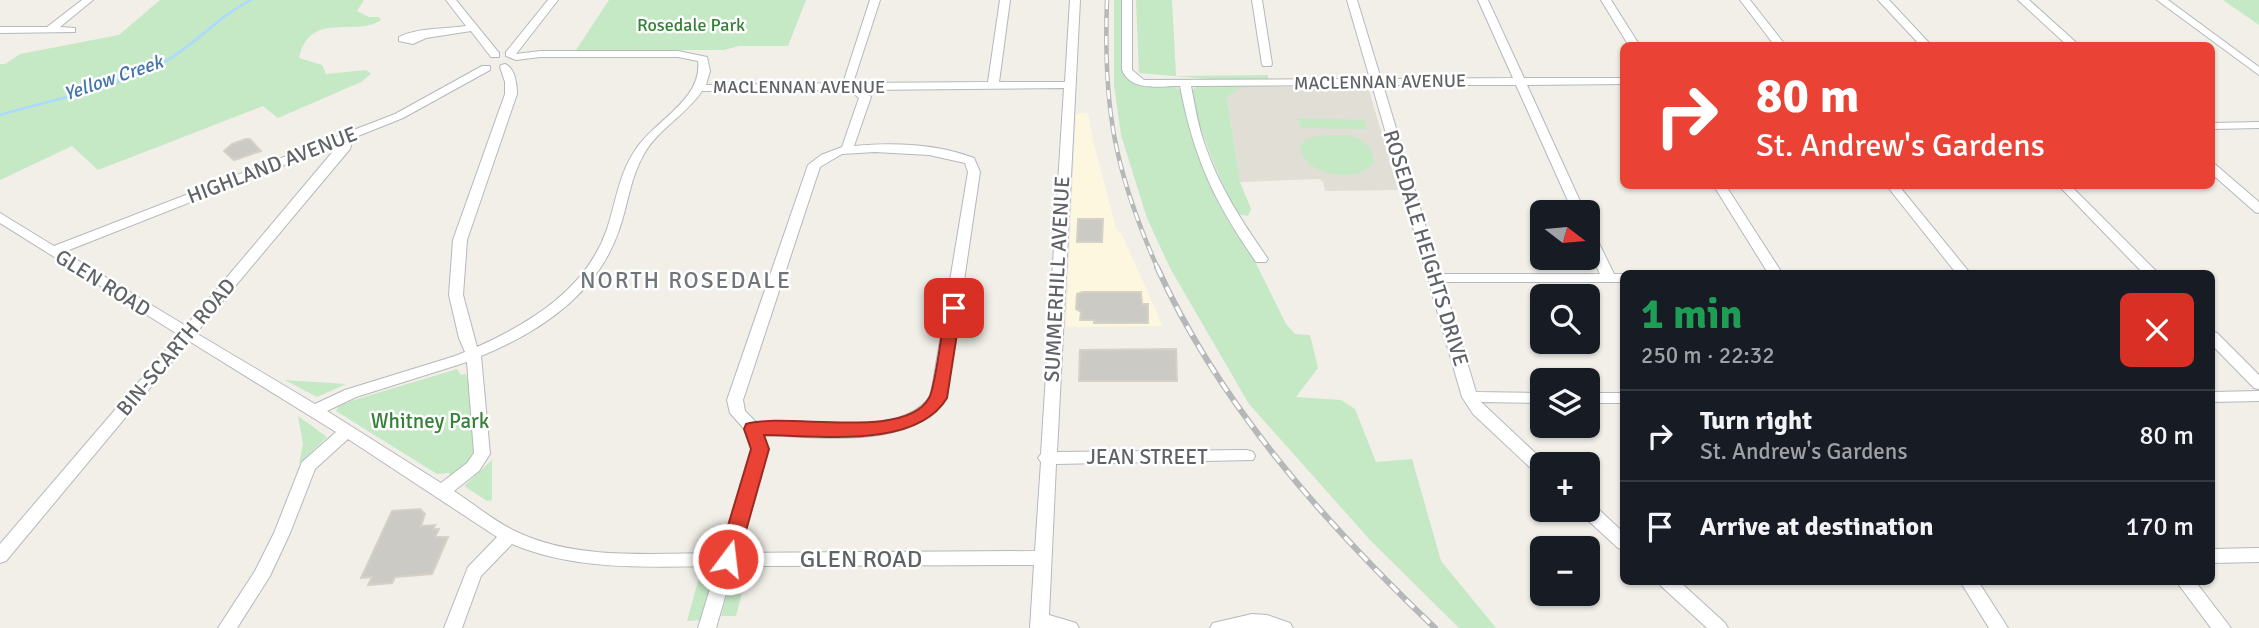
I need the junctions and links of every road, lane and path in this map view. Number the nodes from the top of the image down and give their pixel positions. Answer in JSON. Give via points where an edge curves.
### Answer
{"nodes":[{"id":1,"x":88,"y":0,"type":"edge"},
{"id":2,"x":451,"y":0,"type":"edge"},
{"id":3,"x":553,"y":0,"type":"edge"},
{"id":4,"x":875,"y":0,"type":"edge"},
{"id":5,"x":1005,"y":0,"type":"edge"},
{"id":6,"x":1075,"y":0,"type":"edge"},
{"id":7,"x":1127,"y":0,"type":"edge"},
{"id":8,"x":1257,"y":0,"type":"edge"},
{"id":9,"x":1352,"y":0,"type":"edge"},
{"id":10,"x":1483,"y":0,"type":"edge"},
{"id":11,"x":1606,"y":0,"type":"edge"},
{"id":12,"x":1745,"y":0,"type":"edge"},
{"id":13,"x":1883,"y":0,"type":"edge"},
{"id":14,"x":2023,"y":0,"type":"edge"},
{"id":15,"x":2162,"y":0,"type":"edge"},
{"id":16,"x":472,"y":28,"type":"junction"},
{"id":17,"x":0,"y":30,"type":"edge"},
{"id":18,"x":49,"y":30,"type":"junction"},
{"id":19,"x":71,"y":30,"type":"dead end"},
{"id":20,"x":423,"y":35,"type":"dead end"},
{"id":21,"x":1632,"y":42,"type":"edge"},
{"id":22,"x":1778,"y":42,"type":"edge"},
{"id":23,"x":1923,"y":42,"type":"edge"},
{"id":24,"x":2070,"y":42,"type":"edge"},
{"id":25,"x":495,"y":55,"type":"junction"},
{"id":26,"x":513,"y":55,"type":"junction"},
{"id":27,"x":1267,"y":64,"type":"dead end"},
{"id":28,"x":505,"y":67,"type":"junction"},
{"id":29,"x":486,"y":68,"type":"junction"},
{"id":30,"x":2259,"y":72,"type":"edge"},
{"id":31,"x":1519,"y":81,"type":"junction"},
{"id":32,"x":1620,"y":81,"type":"edge"},
{"id":33,"x":1376,"y":82,"type":"junction"},
{"id":34,"x":1185,"y":83,"type":"junction"},
{"id":35,"x":1068,"y":85,"type":"junction"},
{"id":36,"x":993,"y":86,"type":"junction"},
{"id":37,"x":852,"y":87,"type":"junction"},
{"id":38,"x":699,"y":88,"type":"junction"},
{"id":39,"x":2259,"y":125,"type":"edge"},
{"id":40,"x":2215,"y":126,"type":"edge"},
{"id":41,"x":347,"y":136,"type":"junction"},
{"id":42,"x":847,"y":149,"type":"junction"},
{"id":43,"x":2215,"y":171,"type":"edge"},
{"id":44,"x":1722,"y":189,"type":"edge"},
{"id":45,"x":1895,"y":189,"type":"edge"},
{"id":46,"x":2068,"y":189,"type":"edge"},
{"id":47,"x":1574,"y":200,"type":"edge"},
{"id":48,"x":2259,"y":209,"type":"edge"},
{"id":49,"x":0,"y":217,"type":"edge"},
{"id":50,"x":53,"y":251,"type":"junction"},
{"id":51,"x":1261,"y":259,"type":"dead end"},
{"id":52,"x":1600,"y":259,"type":"edge"},
{"id":53,"x":1772,"y":270,"type":"edge"},
{"id":54,"x":1961,"y":270,"type":"edge"},
{"id":55,"x":2148,"y":270,"type":"edge"},
{"id":56,"x":1435,"y":278,"type":"junction"},
{"id":57,"x":1609,"y":278,"type":"junction"},
{"id":58,"x":1620,"y":278,"type":"edge"},
{"id":59,"x":187,"y":335,"type":"junction"},
{"id":60,"x":2215,"y":339,"type":"edge"},
{"id":61,"x":474,"y":355,"type":"junction"},
{"id":62,"x":2259,"y":384,"type":"edge"},
{"id":63,"x":2259,"y":396,"type":"edge"},
{"id":64,"x":1470,"y":397,"type":"junction"},
{"id":65,"x":1530,"y":397,"type":"edge"},
{"id":66,"x":2215,"y":397,"type":"edge"},
{"id":67,"x":1600,"y":398,"type":"edge"},
{"id":68,"x":1620,"y":398,"type":"edge"},
{"id":69,"x":314,"y":411,"type":"junction"},
{"id":70,"x":753,"y":429,"type":"junction"},
{"id":71,"x":346,"y":432,"type":"junction"},
{"id":72,"x":1247,"y":456,"type":"dead end"},
{"id":73,"x":1046,"y":458,"type":"junction"},
{"id":74,"x":1530,"y":458,"type":"edge"},
{"id":75,"x":442,"y":491,"type":"junction"},
{"id":76,"x":1600,"y":521,"type":"edge"},
{"id":77,"x":509,"y":536,"type":"junction"},
{"id":78,"x":1620,"y":539,"type":"edge"},
{"id":79,"x":2259,"y":555,"type":"edge"},
{"id":80,"x":0,"y":556,"type":"edge"},
{"id":81,"x":2215,"y":556,"type":"edge"},
{"id":82,"x":1041,"y":558,"type":"junction"},
{"id":83,"x":728,"y":559,"type":"junction"},
{"id":84,"x":1671,"y":585,"type":"edge"},
{"id":85,"x":1971,"y":585,"type":"edge"},
{"id":86,"x":2188,"y":585,"type":"edge"},
{"id":87,"x":1039,"y":624,"type":"edge"},
{"id":88,"x":228,"y":628,"type":"edge"},
{"id":89,"x":453,"y":628,"type":"edge"},
{"id":90,"x":707,"y":628,"type":"edge"},
{"id":91,"x":1070,"y":628,"type":"edge"},
{"id":92,"x":1219,"y":628,"type":"edge"},
{"id":93,"x":1284,"y":628,"type":"edge"},
{"id":94,"x":1719,"y":628,"type":"edge"},
{"id":95,"x":1998,"y":628,"type":"edge"},
{"id":96,"x":2222,"y":628,"type":"edge"}],
"edges":[{"from":1,"to":18,"type":"street"},
{"from":2,"to":16,"type":"street"},
{"from":3,"to":26,"type":"street"},
{"from":4,"to":37,"type":"street","via":[[849,80]]},
{"from":5,"to":36,"type":"street"},
{"from":6,"to":35,"type":"street","name":"SUMMERHILL AVENUE"},
{"from":7,"to":34,"type":"street","name":"MACLENNAN AVENUE","via":[[1129,75],[1136,81]]},
{"from":8,"to":27,"type":"street"},
{"from":9,"to":33,"type":"street","name":"ROSEDALE HEIGHTS DRIVE"},
{"from":10,"to":31,"type":"street"},
{"from":11,"to":21,"type":"street"},
{"from":12,"to":22,"type":"street"},
{"from":13,"to":23,"type":"street"},
{"from":14,"to":24,"type":"street"},
{"from":15,"to":30,"type":"street"},
{"from":16,"to":20,"type":"street"},
{"from":16,"to":25,"type":"street"},
{"from":17,"to":18,"type":"street"},
{"from":18,"to":19,"type":"street"},
{"from":25,"to":26,"type":"street"},
{"from":25,"to":29,"type":"street","via":[[484,61]]},
{"from":26,"to":28,"type":"street","via":[[516,61]]},
{"from":26,"to":38,"type":"street","via":[[689,54],[705,62]]},
{"from":28,"to":29,"type":"street"},
{"from":28,"to":61,"type":"street","via":[[511,94],[460,240],[457,262],[456,295]]},
{"from":29,"to":41,"type":"street","name":"HIGHLAND AVENUE","via":[[412,110]]},
{"from":31,"to":32,"type":"street","name":"MACLENNAN AVENUE"},
{"from":31,"to":33,"type":"street","name":"MACLENNAN AVENUE"},
{"from":31,"to":47,"type":"street"},
{"from":33,"to":34,"type":"street","name":"MACLENNAN AVENUE"},
{"from":33,"to":56,"type":"street","name":"ROSEDALE HEIGHTS DRIVE"},
{"from":34,"to":51,"type":"street","via":[[1198,142],[1216,184]]},
{"from":35,"to":36,"type":"street","name":"MACLENNAN AVENUE"},
{"from":35,"to":73,"type":"street","name":"SUMMERHILL AVENUE"},
{"from":36,"to":37,"type":"street","name":"MACLENNAN AVENUE"},
{"from":37,"to":38,"type":"street","name":"MACLENNAN AVENUE"},
{"from":37,"to":42,"type":"street","via":[[864,97]]},
{"from":38,"to":61,"type":"street","via":[[647,141],[630,166],[610,239],[584,281],[534,322]]},
{"from":39,"to":40,"type":"street"},
{"from":41,"to":50,"type":"street","name":"HIGHLAND AVENUE"},
{"from":41,"to":59,"type":"street","name":"BIN-SCARTH ROAD","via":[[346,146]]},
{"from":42,"to":70,"type":"street","via":[[814,165],[807,181],[735,400],[738,413]]},
{"from":42,"to":70,"type":"street","via":[[948,152],[971,161],[974,172],[939,398],[916,419],[891,427]]},
{"from":43,"to":48,"type":"street"},
{"from":44,"to":53,"type":"street"},
{"from":45,"to":54,"type":"street"},
{"from":46,"to":55,"type":"street"},
{"from":49,"to":50,"type":"street","name":"GLEN ROAD"},
{"from":50,"to":59,"type":"street","name":"GLEN ROAD"},
{"from":52,"to":57,"type":"street"},
{"from":56,"to":57,"type":"street"},
{"from":56,"to":64,"type":"street","name":"ROSEDALE HEIGHTS DRIVE"},
{"from":57,"to":58,"type":"street"},
{"from":59,"to":69,"type":"street","name":"GLEN ROAD"},
{"from":59,"to":80,"type":"street","name":"BIN-SCARTH ROAD"},
{"from":60,"to":62,"type":"street"},
{"from":61,"to":69,"type":"street","via":[[346,393]]},
{"from":61,"to":75,"type":"street","via":[[482,454]]},
{"from":63,"to":66,"type":"street"},
{"from":64,"to":65,"type":"street"},
{"from":64,"to":74,"type":"street","name":"ROSEDALE HEIGHTS DRIVE","via":[[1485,418]]},
{"from":67,"to":68,"type":"street"},
{"from":69,"to":71,"type":"street","name":"GLEN ROAD"},
{"from":70,"to":83,"type":"street","via":[[760,449]]},
{"from":71,"to":75,"type":"street","name":"GLEN ROAD"},
{"from":71,"to":88,"type":"street","via":[[308,466],[282,533]]},
{"from":72,"to":73,"type":"street","name":"JEAN STREET"},
{"from":73,"to":82,"type":"street","name":"SUMMERHILL AVENUE"},
{"from":75,"to":77,"type":"street","name":"GLEN ROAD"},
{"from":76,"to":78,"type":"street"},
{"from":77,"to":83,"type":"street","name":"GLEN ROAD","via":[[541,549],[595,558]]},
{"from":77,"to":89,"type":"street","via":[[474,572]]},
{"from":79,"to":81,"type":"street"},
{"from":82,"to":83,"type":"street","name":"GLEN ROAD"},
{"from":82,"to":87,"type":"street"},
{"from":83,"to":90,"type":"street"},
{"from":84,"to":94,"type":"street"},
{"from":85,"to":95,"type":"street"},
{"from":86,"to":96,"type":"street"},
{"from":87,"to":91,"type":"street"},
{"from":92,"to":93,"type":"street","via":[[1252,620]]}]}
